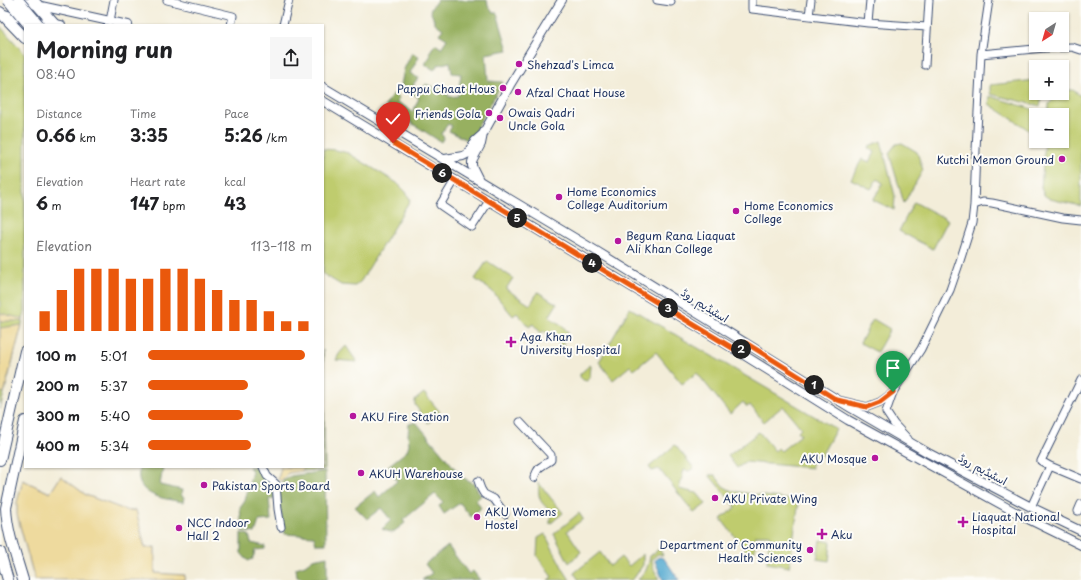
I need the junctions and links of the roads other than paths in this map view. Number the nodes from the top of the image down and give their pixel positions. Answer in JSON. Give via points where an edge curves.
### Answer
{"nodes":[{"id":1,"x":8,"y":0,"type":"edge"},
{"id":2,"x":13,"y":0,"type":"edge"},
{"id":3,"x":18,"y":0,"type":"edge"},
{"id":4,"x":114,"y":0,"type":"edge"},
{"id":5,"x":172,"y":0,"type":"edge"},
{"id":6,"x":289,"y":0,"type":"edge"},
{"id":7,"x":562,"y":0,"type":"edge"},
{"id":8,"x":657,"y":0,"type":"edge"},
{"id":9,"x":752,"y":0,"type":"edge"},
{"id":10,"x":811,"y":0,"type":"edge"},
{"id":11,"x":870,"y":0,"type":"edge"},
{"id":12,"x":929,"y":0,"type":"edge"},
{"id":13,"x":989,"y":0,"type":"edge"},
{"id":14,"x":671,"y":2,"type":"dead end"},
{"id":15,"x":35,"y":3,"type":"edge"},
{"id":16,"x":73,"y":12,"type":"junction"},
{"id":17,"x":0,"y":13,"type":"edge"},
{"id":18,"x":809,"y":16,"type":"junction"},
{"id":19,"x":110,"y":20,"type":"junction"},
{"id":20,"x":868,"y":23,"type":"junction"},
{"id":21,"x":28,"y":24,"type":"edge"},
{"id":22,"x":48,"y":24,"type":"edge"},
{"id":23,"x":124,"y":24,"type":"edge"},
{"id":24,"x":231,"y":24,"type":"edge"},
{"id":25,"x":283,"y":24,"type":"edge"},
{"id":26,"x":927,"y":27,"type":"junction"},
{"id":27,"x":24,"y":37,"type":"edge"},
{"id":28,"x":1081,"y":50,"type":"edge"},
{"id":29,"x":981,"y":54,"type":"junction"},
{"id":30,"x":925,"y":65,"type":"dead end"},
{"id":31,"x":324,"y":88,"type":"edge"},
{"id":32,"x":324,"y":102,"type":"edge"},
{"id":33,"x":483,"y":134,"type":"junction"},
{"id":34,"x":444,"y":159,"type":"junction"},
{"id":35,"x":455,"y":180,"type":"junction"},
{"id":36,"x":480,"y":181,"type":"junction"},
{"id":37,"x":489,"y":201,"type":"junction"},
{"id":38,"x":974,"y":205,"type":"junction"},
{"id":39,"x":1081,"y":220,"type":"edge"},
{"id":40,"x":746,"y":343,"type":"junction"},
{"id":41,"x":739,"y":352,"type":"junction"},
{"id":42,"x":24,"y":354,"type":"edge"},
{"id":43,"x":1081,"y":380,"type":"edge"},
{"id":44,"x":24,"y":383,"type":"edge"},
{"id":45,"x":893,"y":392,"type":"junction"},
{"id":46,"x":837,"y":400,"type":"junction"},
{"id":47,"x":520,"y":422,"type":"dead end"},
{"id":48,"x":24,"y":426,"type":"edge"},
{"id":49,"x":911,"y":442,"type":"junction"},
{"id":50,"x":24,"y":453,"type":"edge"},
{"id":51,"x":0,"y":460,"type":"edge"},
{"id":52,"x":0,"y":466,"type":"edge"},
{"id":53,"x":1050,"y":466,"type":"junction"},
{"id":54,"x":263,"y":468,"type":"edge"},
{"id":55,"x":534,"y":478,"type":"dead end"},
{"id":56,"x":1081,"y":480,"type":"edge"},
{"id":57,"x":478,"y":481,"type":"dead end"},
{"id":58,"x":10,"y":489,"type":"junction"},
{"id":59,"x":1031,"y":507,"type":"junction"},
{"id":60,"x":505,"y":514,"type":"dead end"},
{"id":61,"x":1026,"y":518,"type":"junction"},
{"id":62,"x":281,"y":527,"type":"dead end"},
{"id":63,"x":1081,"y":531,"type":"edge"},
{"id":64,"x":1081,"y":545,"type":"edge"},
{"id":65,"x":0,"y":552,"type":"edge"},
{"id":66,"x":5,"y":575,"type":"edge"},
{"id":67,"x":23,"y":580,"type":"edge"}],
"edges":[{"from":1,"to":21,"type":"highway","bridge":true},
{"from":2,"to":15,"type":"main road"},
{"from":3,"to":22,"type":"highway","bridge":true},
{"from":4,"to":19,"type":"street"},
{"from":5,"to":24,"type":"street","via":[[233,16]]},
{"from":6,"to":25,"type":"street"},
{"from":7,"to":33,"type":"main road"},
{"from":8,"to":14,"type":"street"},
{"from":9,"to":18,"type":"street","via":[[752,9]]},
{"from":10,"to":18,"type":"street"},
{"from":11,"to":20,"type":"street"},
{"from":12,"to":26,"type":"street"},
{"from":13,"to":29,"type":"street"},
{"from":15,"to":16,"type":"main road"},
{"from":15,"to":22,"type":"highway"},
{"from":16,"to":19,"type":"main road"},
{"from":16,"to":22,"type":"main road","via":[[60,15]]},
{"from":17,"to":22,"type":"main road"},
{"from":17,"to":27,"type":"highway"},
{"from":18,"to":20,"type":"street"},
{"from":19,"to":23,"type":"main road"},
{"from":20,"to":26,"type":"street"},
{"from":26,"to":30,"type":"street"},
{"from":28,"to":29,"type":"street","via":[[1072,47],[1045,48]]},
{"from":29,"to":38,"type":"street"},
{"from":31,"to":34,"type":"main road","name":"اسٹیڈیم روڈ"},
{"from":32,"to":35,"type":"main road","name":"اسٹیڈیم روڈ"},
{"from":33,"to":34,"type":"main road","via":[[467,154]]},
{"from":33,"to":36,"type":"main road","via":[[481,144],[472,159],[472,166]]},
{"from":34,"to":36,"type":"main road","name":"اسٹیڈیم روڈ"},
{"from":35,"to":37,"type":"main road","name":"اسٹیڈیم روڈ"},
{"from":35,"to":37,"type":"street","via":[[440,205],[472,227]]},
{"from":36,"to":40,"type":"main road","name":"اسٹیڈیم روڈ"},
{"from":37,"to":41,"type":"main road","name":"اسٹیڈیم روڈ"},
{"from":38,"to":39,"type":"street","via":[[992,203]]},
{"from":38,"to":45,"type":"street","via":[[972,223],[950,290],[921,349]]},
{"from":40,"to":41,"type":"main road"},
{"from":40,"to":46,"type":"main road","name":"اسٹیڈیم روڈ"},
{"from":41,"to":61,"type":"main road","name":"اسٹیڈیم روڈ","via":[[848,420]]},
{"from":42,"to":51,"type":"highway"},
{"from":43,"to":53,"type":"street","via":[[1041,460]]},
{"from":44,"to":52,"type":"highway"},
{"from":45,"to":46,"type":"street","via":[[880,402],[867,407]]},
{"from":45,"to":49,"type":"street","via":[[886,412]]},
{"from":46,"to":49,"type":"main road","name":"اسٹیڈیم روڈ"},
{"from":47,"to":55,"type":"street","via":[[551,455],[551,460],[541,466]]},
{"from":48,"to":58,"type":"highway"},
{"from":49,"to":59,"type":"main road","name":"اسٹیڈیم روڈ"},
{"from":50,"to":58,"type":"highway"},
{"from":53,"to":56,"type":"street"},
{"from":53,"to":59,"type":"street"},
{"from":54,"to":62,"type":"street","via":[[266,476],[276,484]]},
{"from":57,"to":60,"type":"street","via":[[484,494],[494,499]]},
{"from":58,"to":67,"type":"highway","via":[[6,508],[7,520]]},
{"from":59,"to":61,"type":"main road"},
{"from":59,"to":63,"type":"main road","name":"اسٹیڈیم روڈ"},
{"from":61,"to":64,"type":"main road","name":"اسٹیڈیم روڈ"},
{"from":65,"to":66,"type":"highway"}]}
